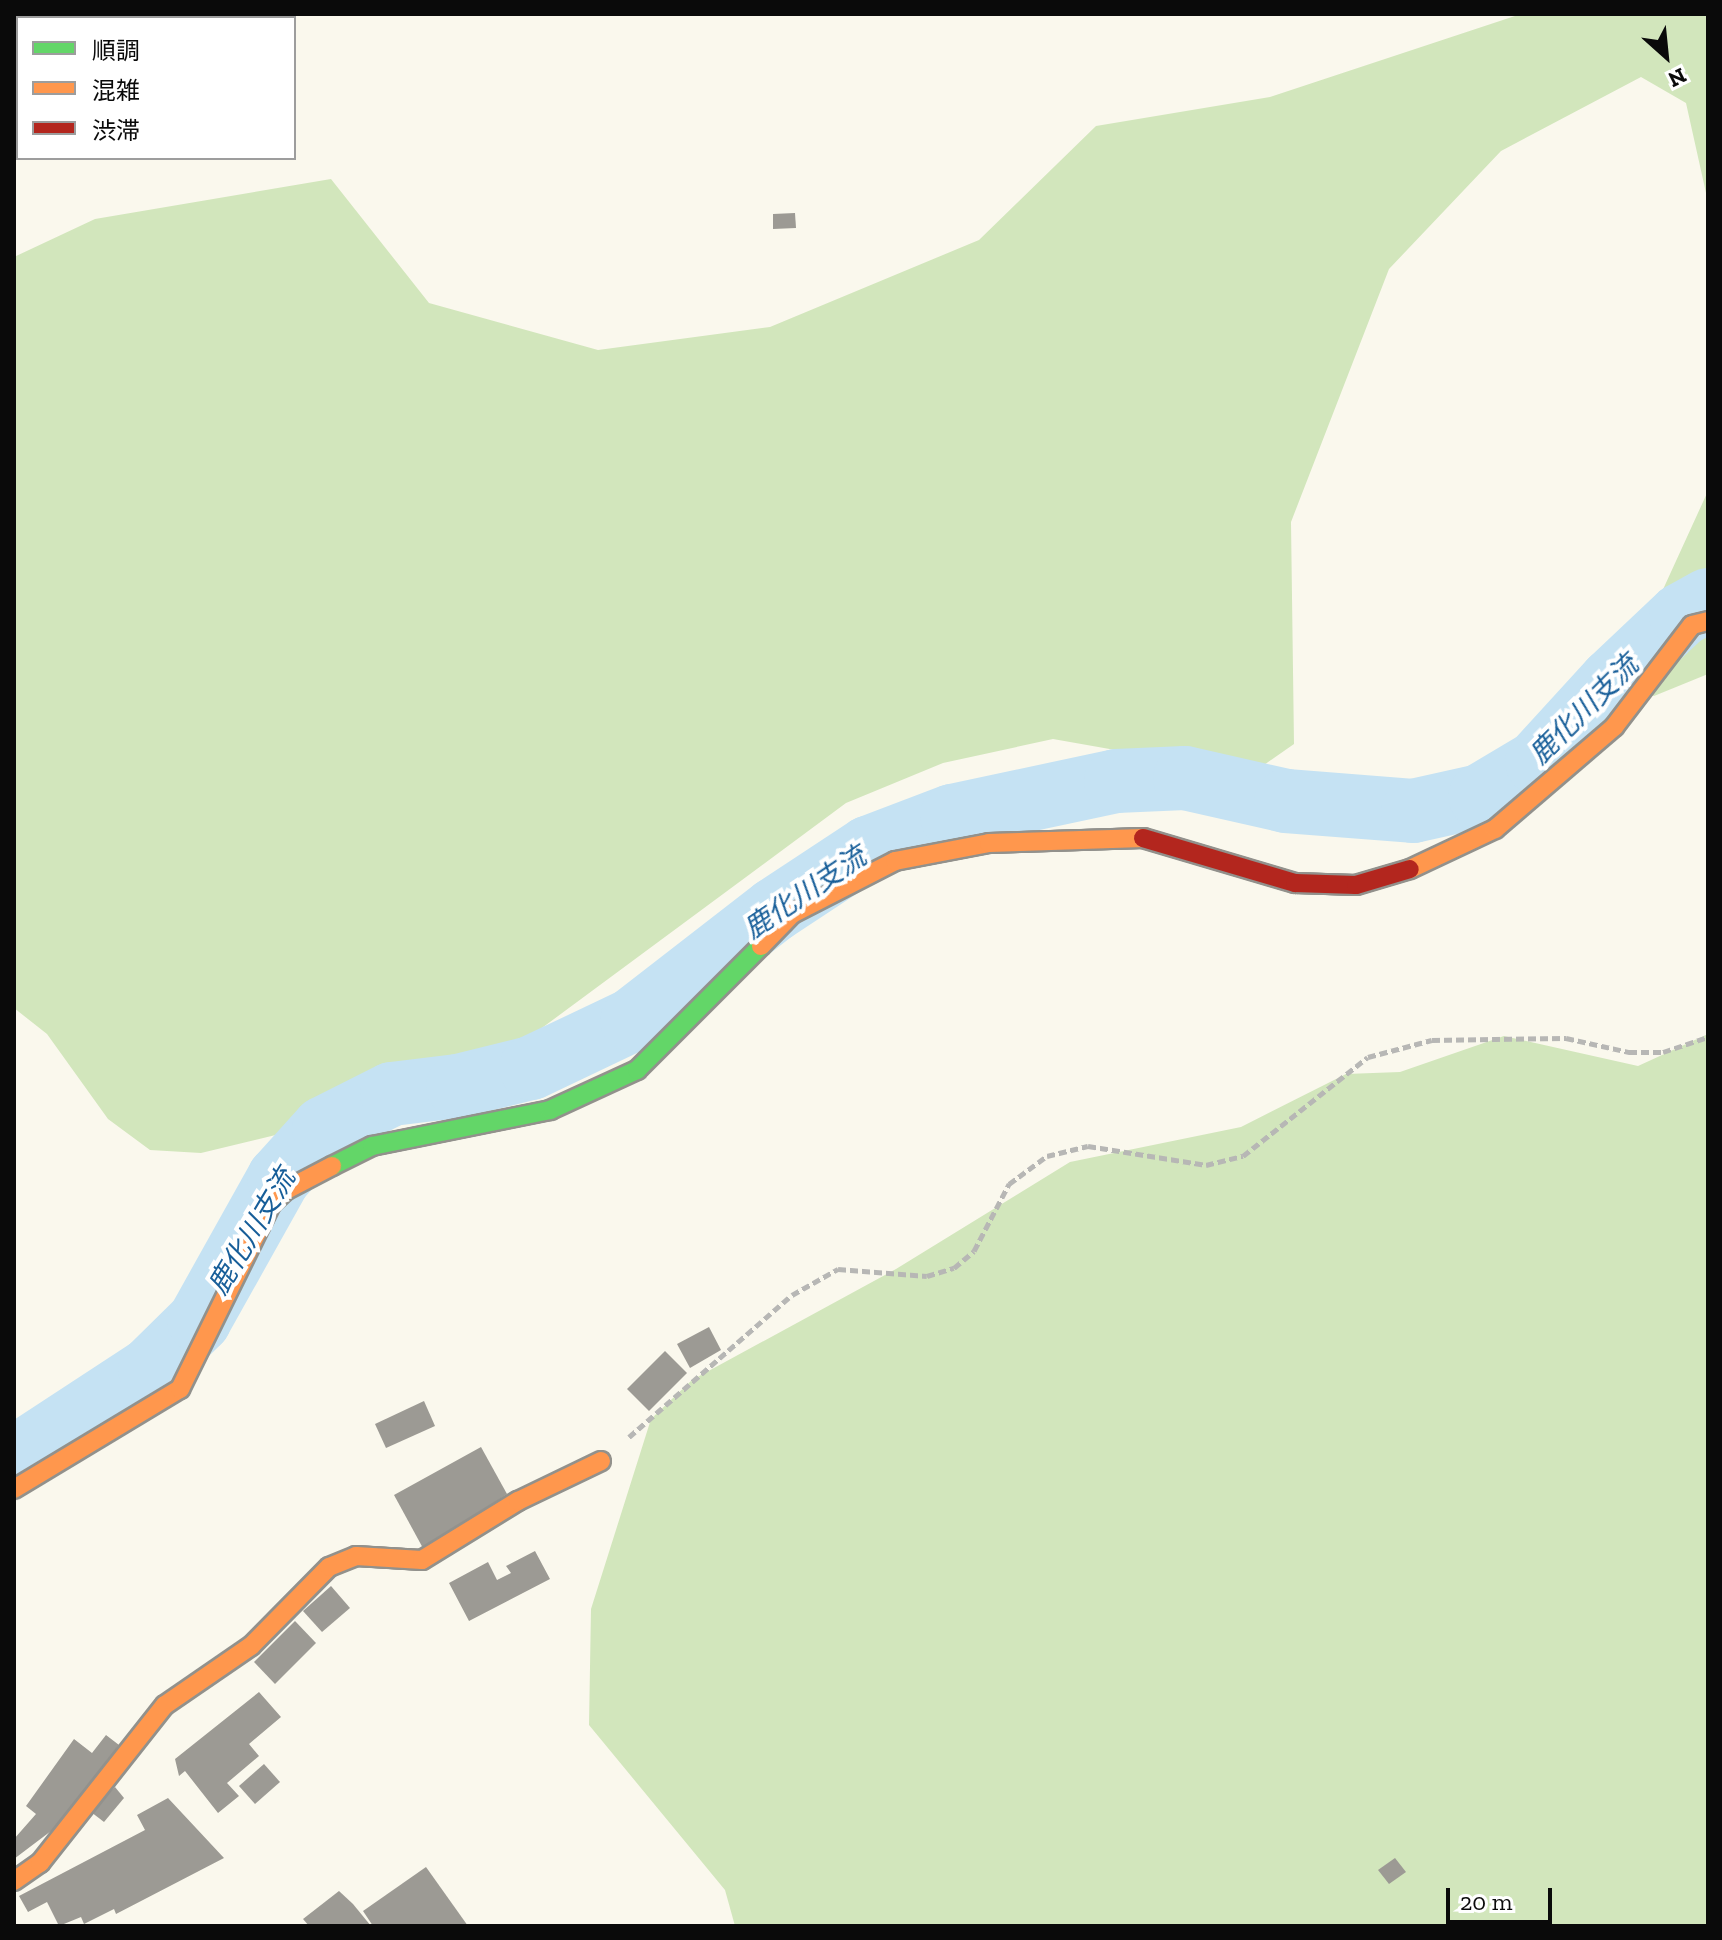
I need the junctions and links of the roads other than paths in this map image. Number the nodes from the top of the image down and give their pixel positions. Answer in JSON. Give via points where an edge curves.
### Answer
{"nodes":[{"id":1,"x":1708,"y":621,"type":"edge"},
{"id":2,"x":601,"y":1461,"type":"road end"},
{"id":3,"x":14,"y":1489,"type":"edge"},
{"id":4,"x":14,"y":1881,"type":"edge"}],
"edges":[{"from":1,"to":3,"type":"street","via":[[1692,625],[1614,727],[1495,829],[1399,874],[1356,885],[1295,883],[1143,838],[1097,836],[989,843],[895,861],[804,907],[637,1070],[550,1110],[372,1146],[286,1190],[259,1227],[180,1389]]},
{"from":2,"to":4,"type":"street","via":[[518,1501],[422,1560],[356,1556],[329,1567],[251,1646],[165,1705],[40,1863]]}]}
